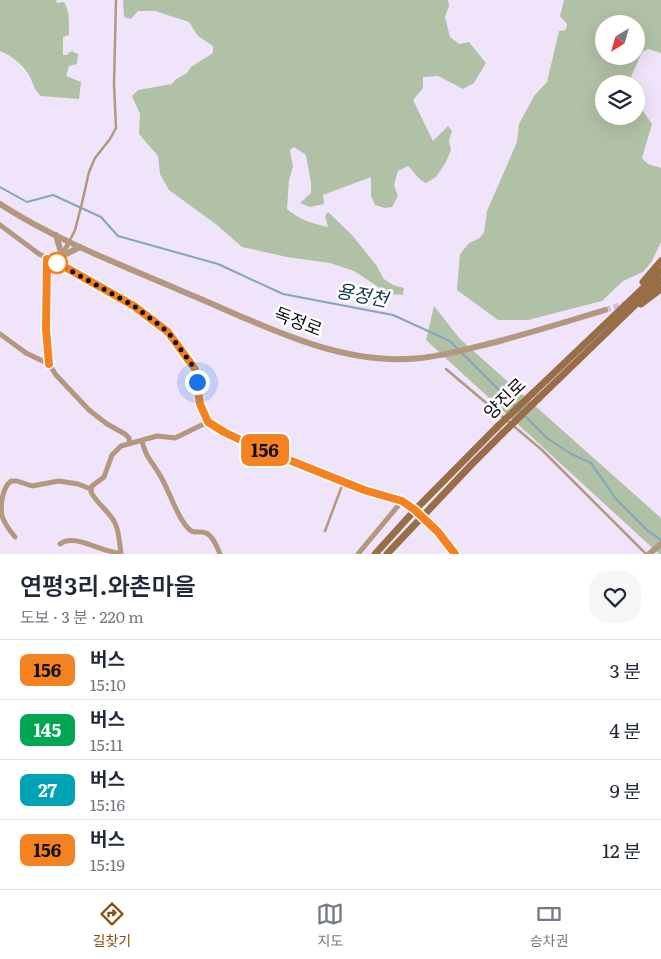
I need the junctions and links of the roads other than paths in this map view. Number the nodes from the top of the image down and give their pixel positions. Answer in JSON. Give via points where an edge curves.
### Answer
{"nodes":[{"id":1,"x":116,"y":0,"type":"edge"},
{"id":2,"x":0,"y":204,"type":"edge"},
{"id":3,"x":0,"y":225,"type":"edge"},
{"id":4,"x":56,"y":235,"type":"junction"},
{"id":5,"x":69,"y":242,"type":"junction"},
{"id":6,"x":80,"y":247,"type":"junction"},
{"id":7,"x":62,"y":256,"type":"junction"},
{"id":8,"x":47,"y":259,"type":"junction"},
{"id":9,"x":661,"y":261,"type":"edge"},
{"id":10,"x":58,"y":263,"type":"junction"},
{"id":11,"x":661,"y":271,"type":"edge"},
{"id":12,"x":661,"y":280,"type":"edge"},
{"id":13,"x":661,"y":289,"type":"edge"},
{"id":14,"x":605,"y":310,"type":"tunnel mouth"},
{"id":15,"x":606,"y":322,"type":"junction"},
{"id":16,"x":616,"y":322,"type":"junction"},
{"id":17,"x":0,"y":334,"type":"edge"},
{"id":18,"x":49,"y":364,"type":"junction"},
{"id":19,"x":446,"y":369,"type":"dead end"},
{"id":20,"x":536,"y":395,"type":"junction"},
{"id":21,"x":208,"y":422,"type":"junction"},
{"id":22,"x":500,"y":430,"type":"junction"},
{"id":23,"x":142,"y":441,"type":"junction"},
{"id":24,"x":130,"y":444,"type":"junction"},
{"id":25,"x":344,"y":481,"type":"junction"},
{"id":26,"x":91,"y":489,"type":"junction"},
{"id":27,"x":402,"y":501,"type":"junction"},
{"id":28,"x":415,"y":510,"type":"junction"},
{"id":29,"x":422,"y":517,"type":"junction"},
{"id":30,"x":326,"y":531,"type":"dead end"},
{"id":31,"x":15,"y":537,"type":"dead end"},
{"id":32,"x":60,"y":544,"type":"dead end"},
{"id":33,"x":661,"y":544,"type":"edge"},
{"id":34,"x":121,"y":554,"type":"edge"},
{"id":35,"x":220,"y":554,"type":"edge"},
{"id":36,"x":358,"y":554,"type":"edge"},
{"id":37,"x":375,"y":554,"type":"edge"},
{"id":38,"x":387,"y":554,"type":"edge"},
{"id":39,"x":455,"y":554,"type":"edge"},
{"id":40,"x":647,"y":554,"type":"edge"}],
"edges":[{"from":1,"to":5,"type":"lane","via":[[116,128],[88,172],[75,230]]},
{"from":2,"to":4,"type":"street","name":"독정로"},
{"from":3,"to":8,"type":"street"},
{"from":4,"to":5,"type":"street","name":"독정로"},
{"from":4,"to":7,"type":"street"},
{"from":5,"to":6,"type":"street","name":"독정로"},
{"from":5,"to":7,"type":"street"},
{"from":6,"to":7,"type":"street"},
{"from":6,"to":14,"type":"street","name":"독정로","via":[[310,343],[372,357],[425,357],[484,345]]},
{"from":7,"to":10,"type":"street"},
{"from":8,"to":10,"type":"street"},
{"from":8,"to":18,"type":"street"},
{"from":9,"to":15,"type":"main road"},
{"from":10,"to":21,"type":"street","via":[[134,306],[168,332],[195,369],[200,404]]},
{"from":11,"to":15,"type":"main road","name":"양진로"},
{"from":12,"to":16,"type":"main road","name":"양진로"},
{"from":13,"to":16,"type":"main road"},
{"from":15,"to":20,"type":"main road","name":"양진로"},
{"from":16,"to":20,"type":"main road","name":"양진로"},
{"from":17,"to":18,"type":"street","via":[[26,353]]},
{"from":18,"to":24,"type":"street","via":[[89,410],[125,434]]},
{"from":19,"to":40,"type":"lane","via":[[542,450]]},
{"from":20,"to":22,"type":"main road","name":"양진로","bridge":true},
{"from":21,"to":23,"type":"street","via":[[176,438],[157,436]]},
{"from":21,"to":25,"type":"street","via":[[249,444]]},
{"from":22,"to":28,"type":"main road","name":"양진로"},
{"from":22,"to":29,"type":"main road","name":"양진로"},
{"from":23,"to":24,"type":"street"},
{"from":23,"to":35,"type":"street","via":[[146,456],[158,471],[187,527],[193,532],[208,534]]},
{"from":24,"to":26,"type":"street","via":[[121,446],[112,455],[104,477]]},
{"from":25,"to":27,"type":"street"},
{"from":25,"to":30,"type":"lane"},
{"from":26,"to":31,"type":"street","via":[[59,481],[32,486],[11,481],[6,486],[1,511],[6,526]]},
{"from":26,"to":34,"type":"street","via":[[95,500],[116,524]]},
{"from":27,"to":28,"type":"street"},
{"from":27,"to":36,"type":"street"},
{"from":28,"to":29,"type":"street"},
{"from":28,"to":37,"type":"main road","name":"양진로"},
{"from":29,"to":38,"type":"main road","name":"양진로"},
{"from":29,"to":39,"type":"street"},
{"from":32,"to":34,"type":"street","via":[[75,540]]},
{"from":33,"to":40,"type":"street"}]}
